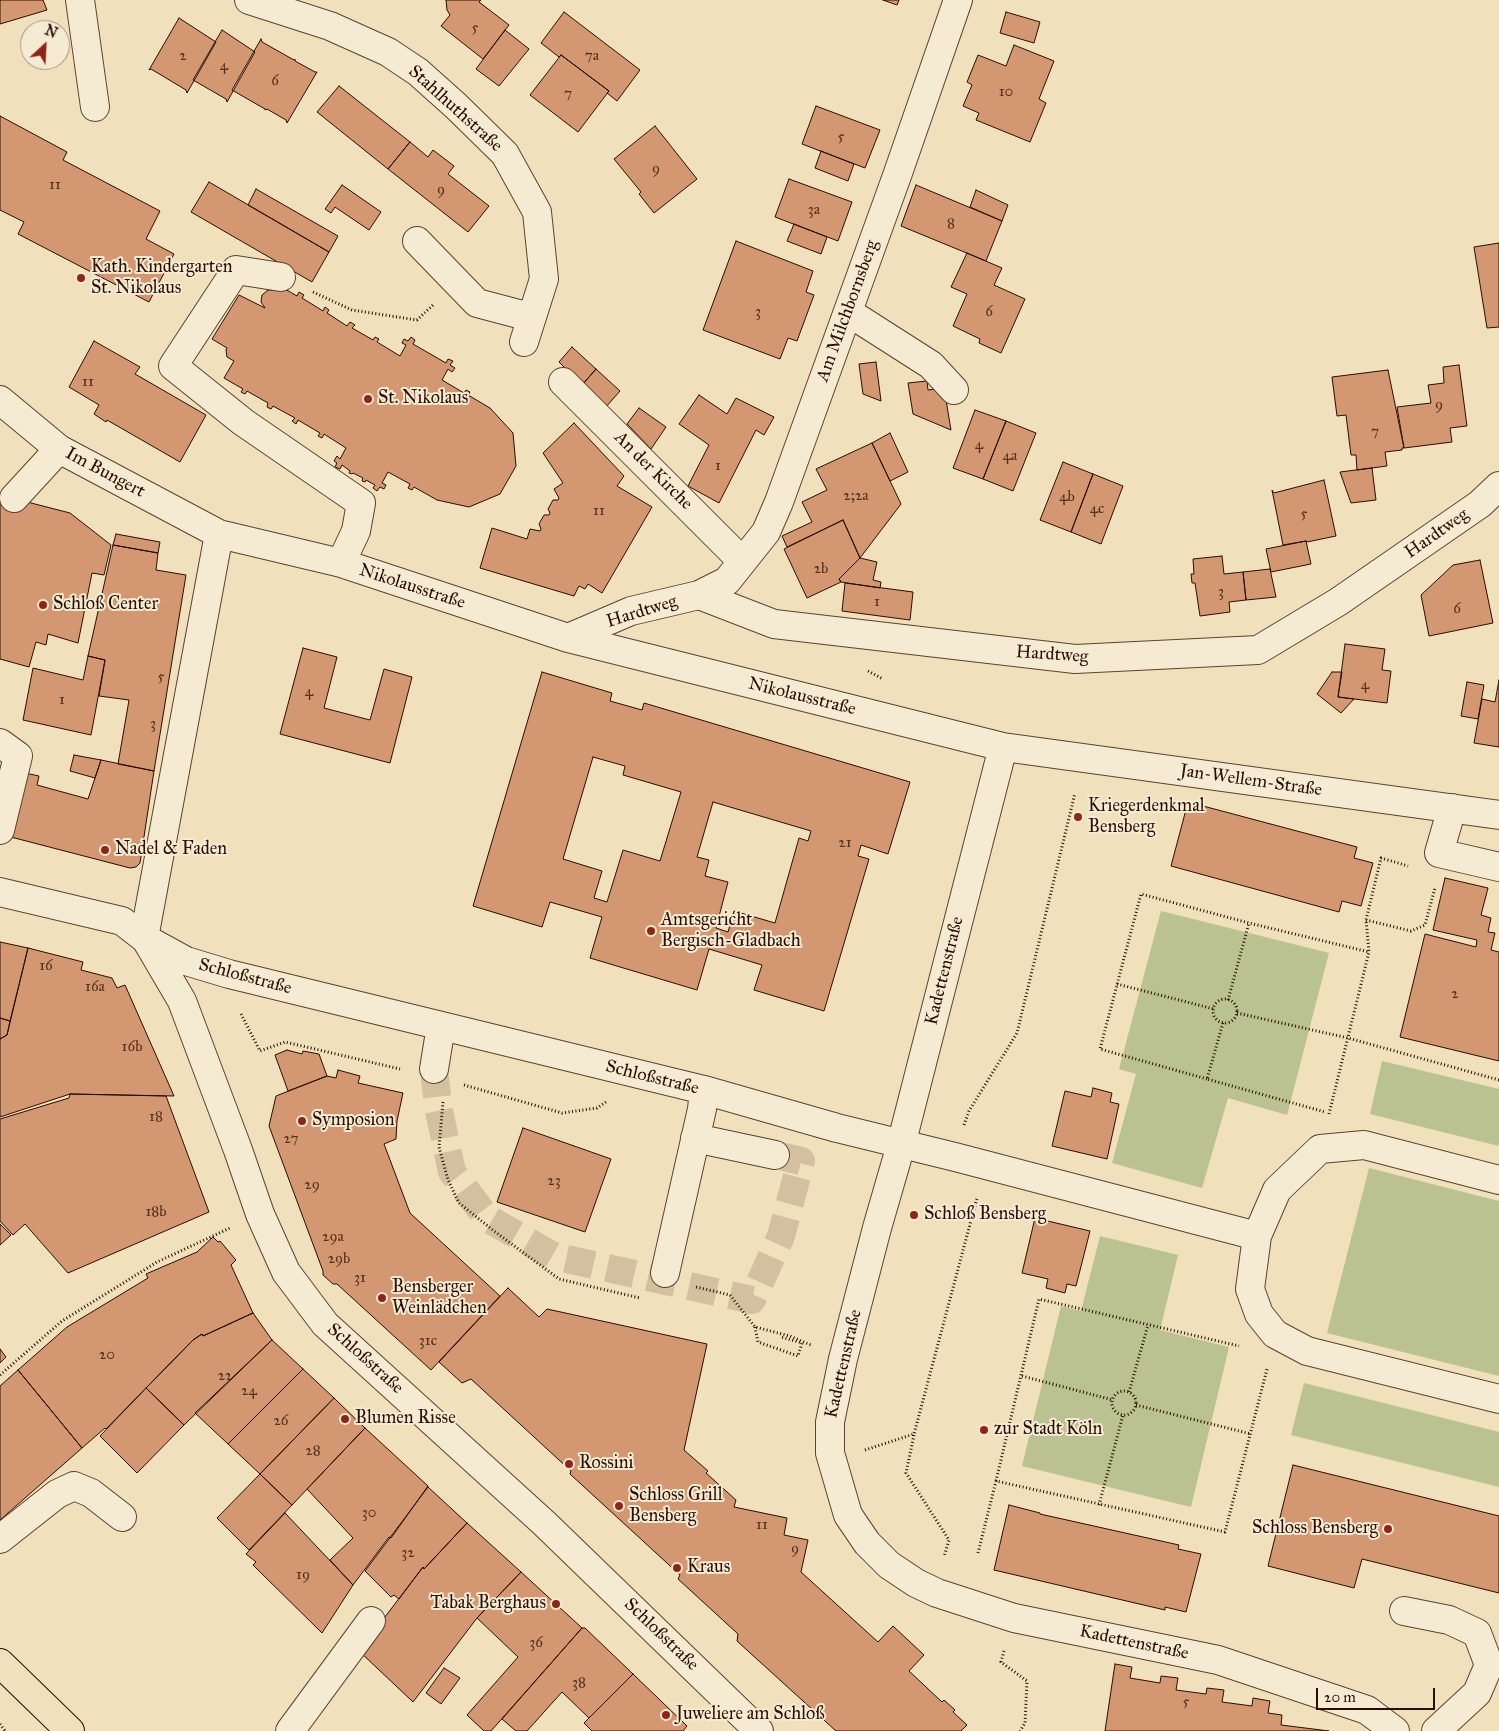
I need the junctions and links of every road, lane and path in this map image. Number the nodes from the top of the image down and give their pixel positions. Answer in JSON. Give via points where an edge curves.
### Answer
{"nodes":[{"id":1,"x":80,"y":0,"type":"edge"},
{"id":2,"x":249,"y":0,"type":"edge"},
{"id":3,"x":958,"y":0,"type":"edge"},
{"id":4,"x":95,"y":107,"type":"dead end"},
{"id":5,"x":417,"y":241,"type":"dead end"},
{"id":6,"x":281,"y":276,"type":"joint"},
{"id":7,"x":457,"y":282,"type":"junction"},
{"id":8,"x":848,"y":312,"type":"junction"},
{"id":9,"x":563,"y":382,"type":"dead end"},
{"id":10,"x":954,"y":390,"type":"dead end"},
{"id":11,"x":0,"y":400,"type":"edge"},
{"id":12,"x":59,"y":449,"type":"junction"},
{"id":13,"x":1499,"y":486,"type":"edge"},
{"id":14,"x":14,"y":498,"type":"dead end"},
{"id":15,"x":219,"y":534,"type":"junction"},
{"id":16,"x":742,"y":561,"type":"junction"},
{"id":17,"x":341,"y":563,"type":"junction"},
{"id":18,"x":699,"y":595,"type":"junction"},
{"id":19,"x":568,"y":638,"type":"junction"},
{"id":20,"x":0,"y":743,"type":"edge"},
{"id":21,"x":1003,"y":747,"type":"junction"},
{"id":22,"x":1083,"y":758,"type":"junction"},
{"id":23,"x":1452,"y":808,"type":"junction"},
{"id":24,"x":1499,"y":815,"type":"edge"},
{"id":25,"x":0,"y":830,"type":"edge"},
{"id":26,"x":1410,"y":866,"type":"dead end"},
{"id":27,"x":1499,"y":866,"type":"edge"},
{"id":28,"x":1436,"y":882,"type":"dead end"},
{"id":29,"x":0,"y":892,"type":"edge"},
{"id":30,"x":1366,"y":920,"type":"junction"},
{"id":31,"x":1249,"y":923,"type":"junction"},
{"id":32,"x":144,"y":938,"type":"junction"},
{"id":33,"x":1369,"y":952,"type":"junction"},
{"id":34,"x":1117,"y":984,"type":"junction"},
{"id":35,"x":1228,"y":1000,"type":"junction"},
{"id":36,"x":1214,"y":1009,"type":"junction"},
{"id":37,"x":241,"y":1013,"type":"dead end"},
{"id":38,"x":1237,"y":1013,"type":"junction"},
{"id":39,"x":1223,"y":1023,"type":"junction"},
{"id":40,"x":441,"y":1026,"type":"junction"},
{"id":41,"x":1348,"y":1038,"type":"junction"},
{"id":42,"x":421,"y":1070,"type":"joint"},
{"id":43,"x":1207,"y":1079,"type":"junction"},
{"id":44,"x":1499,"y":1080,"type":"edge"},
{"id":45,"x":464,"y":1084,"type":"dead end"},
{"id":46,"x":704,"y":1090,"type":"junction"},
{"id":47,"x":444,"y":1099,"type":"dead end"},
{"id":48,"x":610,"y":1099,"type":"dead end"},
{"id":49,"x":1329,"y":1113,"type":"junction"},
{"id":50,"x":695,"y":1138,"type":"junction"},
{"id":51,"x":902,"y":1144,"type":"junction"},
{"id":52,"x":1320,"y":1149,"type":"junction"},
{"id":53,"x":775,"y":1155,"type":"tunnel mouth"},
{"id":54,"x":956,"y":1157,"type":"junction"},
{"id":55,"x":1499,"y":1180,"type":"edge"},
{"id":56,"x":260,"y":1214,"type":"junction"},
{"id":57,"x":1257,"y":1236,"type":"junction"},
{"id":58,"x":665,"y":1272,"type":"dead end"},
{"id":59,"x":692,"y":1287,"type":"dead end"},
{"id":60,"x":645,"y":1299,"type":"dead end"},
{"id":61,"x":1148,"y":1325,"type":"junction"},
{"id":62,"x":755,"y":1327,"type":"junction"},
{"id":63,"x":781,"y":1336,"type":"dead end"},
{"id":64,"x":1273,"y":1344,"type":"junction"},
{"id":65,"x":843,"y":1358,"type":"junction"},
{"id":66,"x":0,"y":1375,"type":"edge"},
{"id":67,"x":1022,"y":1376,"type":"junction"},
{"id":68,"x":1129,"y":1392,"type":"junction"},
{"id":69,"x":1499,"y":1399,"type":"edge"},
{"id":70,"x":1113,"y":1400,"type":"junction"},
{"id":71,"x":1136,"y":1405,"type":"junction"},
{"id":72,"x":1123,"y":1415,"type":"junction"},
{"id":73,"x":914,"y":1434,"type":"junction"},
{"id":74,"x":1251,"y":1434,"type":"junction"},
{"id":75,"x":832,"y":1462,"type":"junction"},
{"id":76,"x":996,"y":1480,"type":"junction"},
{"id":77,"x":1099,"y":1504,"type":"junction"},
{"id":78,"x":122,"y":1516,"type":"dead end"},
{"id":79,"x":0,"y":1539,"type":"edge"},
{"id":80,"x":978,"y":1554,"type":"dead end"},
{"id":81,"x":937,"y":1593,"type":"junction"},
{"id":82,"x":1404,"y":1611,"type":"dead end"},
{"id":83,"x":371,"y":1621,"type":"dead end"},
{"id":84,"x":1001,"y":1662,"type":"dead end"},
{"id":85,"x":0,"y":1663,"type":"edge"},
{"id":86,"x":0,"y":1724,"type":"edge"},
{"id":87,"x":5,"y":1731,"type":"edge"},
{"id":88,"x":70,"y":1731,"type":"edge"},
{"id":89,"x":290,"y":1731,"type":"edge"},
{"id":90,"x":759,"y":1731,"type":"edge"},
{"id":91,"x":1020,"y":1731,"type":"edge"},
{"id":92,"x":1395,"y":1731,"type":"edge"},
{"id":93,"x":1436,"y":1731,"type":"edge"}],
"edges":[{"from":1,"to":4,"type":"street"},
{"from":2,"to":7,"type":"street","name":"Stahlhuthstraße","via":[[330,26],[388,52],[418,72],[505,154],[537,212],[544,279],[527,329],[477,303]]},
{"from":3,"to":8,"type":"street","name":"Am Milchbornsberg"},
{"from":5,"to":7,"type":"street"},
{"from":6,"to":7,"type":"path","via":[[352,310],[417,320]]},
{"from":6,"to":17,"type":"street","via":[[236,270],[173,366],[243,422],[361,503],[356,531]]},
{"from":8,"to":10,"type":"street","via":[[931,365]]},
{"from":8,"to":16,"type":"street","name":"Am Milchbornsberg","via":[[779,502],[766,532]]},
{"from":9,"to":16,"type":"street","name":"An der Kirche"},
{"from":11,"to":12,"type":"street","name":"Im Bungert"},
{"from":12,"to":14,"type":"street"},
{"from":12,"to":15,"type":"street","name":"Im Bungert"},
{"from":13,"to":18,"type":"street","name":"Hardtweg","via":[[1480,504],[1338,602],[1258,650],[1075,659],[774,624]]},
{"from":15,"to":17,"type":"street","name":"Nikolausstraße"},
{"from":15,"to":32,"type":"street"},
{"from":16,"to":18,"type":"street","name":"Am Milchbornsberg","via":[[727,581]]},
{"from":17,"to":19,"type":"street","name":"Nikolausstraße"},
{"from":18,"to":19,"type":"street","name":"Hardtweg","via":[[631,611]]},
{"from":19,"to":21,"type":"street","name":"Nikolausstraße"},
{"from":20,"to":25,"type":"street","via":[[18,756]]},
{"from":21,"to":22,"type":"street","name":"Jan-Wellem-Straße"},
{"from":21,"to":51,"type":"street","name":"Kadettenstraße"},
{"from":22,"to":23,"type":"street","name":"Jan-Wellem-Straße"},
{"from":22,"to":54,"type":"path","via":[[1017,1033],[969,1111]]},
{"from":23,"to":24,"type":"street","name":"Jan-Wellem-Straße"},
{"from":23,"to":27,"type":"street","via":[[1439,853]]},
{"from":26,"to":30,"type":"path","via":[[1381,858]]},
{"from":28,"to":30,"type":"path","via":[[1425,925],[1411,931]]},
{"from":29,"to":32,"type":"street","name":"Schloßstraße","via":[[122,921]]},
{"from":30,"to":33,"type":"path"},
{"from":31,"to":33,"type":"path"},
{"from":31,"to":34,"type":"path","via":[[1141,894]]},
{"from":31,"to":35,"type":"path"},
{"from":32,"to":40,"type":"street","name":"Schloßstraße","via":[[186,961],[229,974]]},
{"from":32,"to":56,"type":"street","name":"Schloßstraße","via":[[182,1001]]},
{"from":33,"to":41,"type":"path"},
{"from":34,"to":36,"type":"path"},
{"from":34,"to":43,"type":"path","via":[[1100,1049]]},
{"from":35,"to":36,"type":"path","via":[[1222,1000]]},
{"from":35,"to":38,"type":"path","via":[[1237,1008]]},
{"from":36,"to":39,"type":"path","via":[[1214,1015]]},
{"from":37,"to":42,"type":"path","via":[[260,1051],[285,1042]]},
{"from":38,"to":39,"type":"path","via":[[1234,1020]]},
{"from":38,"to":41,"type":"path"},
{"from":39,"to":43,"type":"path"},
{"from":40,"to":42,"type":"street"},
{"from":40,"to":46,"type":"street","name":"Schloßstraße"},
{"from":41,"to":44,"type":"path"},
{"from":41,"to":49,"type":"path"},
{"from":43,"to":49,"type":"path"},
{"from":45,"to":48,"type":"path","via":[[562,1113],[596,1108]]},
{"from":46,"to":50,"type":"street"},
{"from":46,"to":51,"type":"street","name":"Schloßstraße"},
{"from":47,"to":60,"type":"path","via":[[438,1147],[459,1202],[559,1279]]},
{"from":49,"to":52,"type":"path"},
{"from":50,"to":53,"type":"street"},
{"from":50,"to":58,"type":"street"},
{"from":51,"to":54,"type":"street","name":"Schloßstraße"},
{"from":51,"to":65,"type":"street","name":"Kadettenstraße"},
{"from":52,"to":55,"type":"street","via":[[1364,1145]]},
{"from":52,"to":57,"type":"street","via":[[1277,1190]]},
{"from":54,"to":57,"type":"street","name":"Schloßstraße"},
{"from":54,"to":73,"type":"path","via":[[973,1177],[977,1188],[975,1209]]},
{"from":56,"to":66,"type":"path","via":[[157,1262],[62,1321]]},
{"from":56,"to":90,"type":"street","name":"Schloßstraße","via":[[286,1272],[325,1324],[544,1523]]},
{"from":57,"to":64,"type":"street","via":[[1250,1289]]},
{"from":59,"to":62,"type":"path","via":[[730,1295]]},
{"from":61,"to":64,"type":"path"},
{"from":61,"to":67,"type":"path","via":[[1040,1299]]},
{"from":61,"to":68,"type":"path"},
{"from":62,"to":63,"type":"path","via":[[758,1342],[798,1356],[802,1343]]},
{"from":62,"to":65,"type":"path","via":[[790,1336]]},
{"from":64,"to":69,"type":"street"},
{"from":64,"to":74,"type":"path"},
{"from":65,"to":75,"type":"street","name":"Kadettenstraße","via":[[830,1422]]},
{"from":67,"to":70,"type":"path"},
{"from":67,"to":76,"type":"path"},
{"from":68,"to":70,"type":"path","via":[[1121,1391]]},
{"from":68,"to":71,"type":"path","via":[[1134,1396]]},
{"from":70,"to":72,"type":"path","via":[[1115,1410]]},
{"from":71,"to":72,"type":"path","via":[[1131,1413]]},
{"from":71,"to":74,"type":"path"},
{"from":72,"to":77,"type":"path"},
{"from":73,"to":75,"type":"path"},
{"from":73,"to":81,"type":"path","via":[[906,1472],[949,1540]]},
{"from":74,"to":77,"type":"path","via":[[1226,1532]]},
{"from":75,"to":81,"type":"street","name":"Kadettenstraße","via":[[848,1515],[867,1543],[889,1565]]},
{"from":76,"to":77,"type":"path"},
{"from":76,"to":80,"type":"path"},
{"from":78,"to":79,"type":"street","via":[[91,1493],[74,1486],[57,1494]]},
{"from":81,"to":92,"type":"street","name":"Kadettenstraße","via":[[1014,1618],[1218,1660],[1367,1710]]},
{"from":82,"to":93,"type":"street","via":[[1449,1620],[1477,1634],[1489,1666],[1476,1693]]},
{"from":83,"to":89,"type":"street"},
{"from":84,"to":91,"type":"path","via":[[1027,1681],[1025,1723]]},
{"from":85,"to":88,"type":"main road"},
{"from":86,"to":87,"type":"path"}]}
